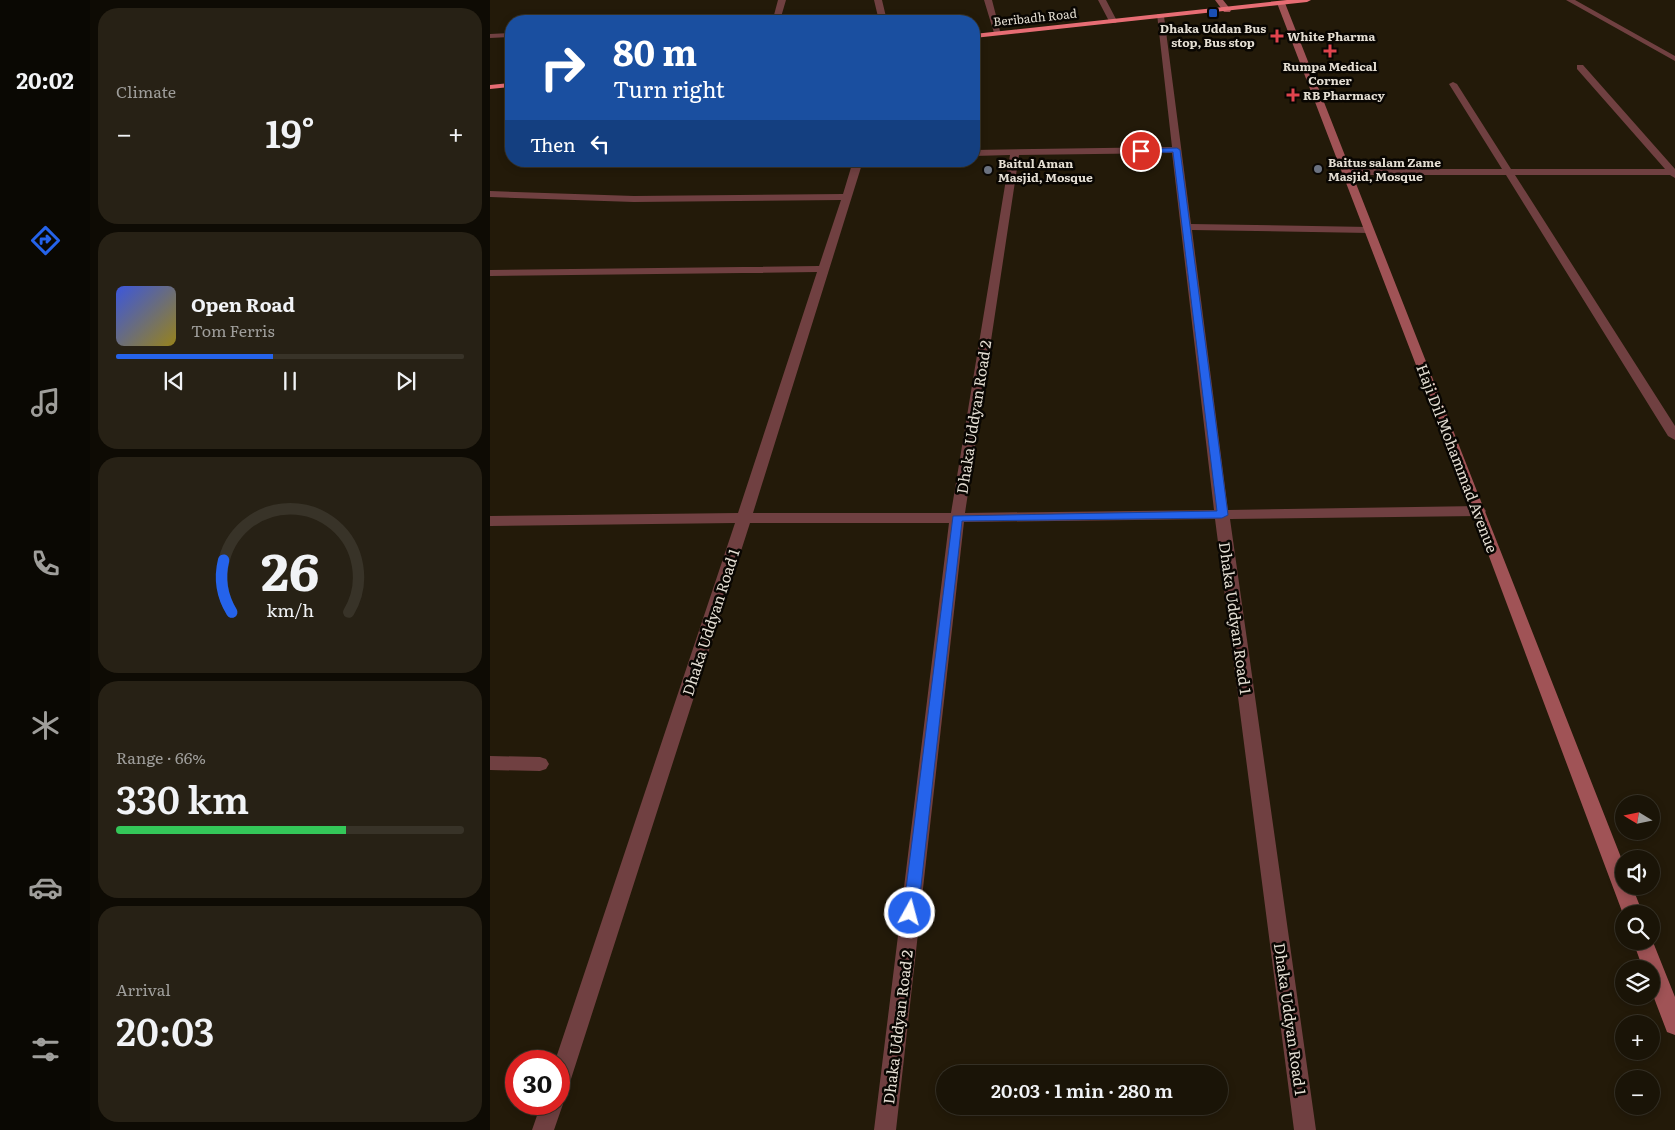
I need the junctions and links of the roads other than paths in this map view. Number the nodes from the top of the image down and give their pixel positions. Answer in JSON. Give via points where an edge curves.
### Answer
{"nodes":[{"id":1,"x":782,"y":0,"type":"edge"},
{"id":2,"x":878,"y":0,"type":"edge"},
{"id":3,"x":988,"y":0,"type":"edge"},
{"id":4,"x":1102,"y":0,"type":"edge"},
{"id":5,"x":1220,"y":0,"type":"edge"},
{"id":6,"x":1307,"y":0,"type":"edge"},
{"id":7,"x":1570,"y":0,"type":"edge"},
{"id":8,"x":1281,"y":3,"type":"junction"},
{"id":9,"x":1227,"y":10,"type":"junction"},
{"id":10,"x":778,"y":15,"type":"edge"},
{"id":11,"x":882,"y":15,"type":"edge"},
{"id":12,"x":1160,"y":16,"type":"junction"},
{"id":13,"x":1113,"y":21,"type":"junction"},
{"id":14,"x":998,"y":33,"type":"junction"},
{"id":15,"x":505,"y":35,"type":"edge"},
{"id":16,"x":980,"y":35,"type":"edge"},
{"id":17,"x":490,"y":36,"type":"edge"},
{"id":18,"x":1675,"y":59,"type":"edge"},
{"id":19,"x":1580,"y":67,"type":"dead end"},
{"id":20,"x":1453,"y":84,"type":"dead end"},
{"id":21,"x":505,"y":86,"type":"edge"},
{"id":22,"x":490,"y":87,"type":"edge"},
{"id":23,"x":1177,"y":150,"type":"junction"},
{"id":24,"x":1015,"y":152,"type":"junction"},
{"id":25,"x":980,"y":153,"type":"edge"},
{"id":26,"x":856,"y":167,"type":"edge"},
{"id":27,"x":1346,"y":172,"type":"junction"},
{"id":28,"x":1509,"y":172,"type":"junction"},
{"id":29,"x":1674,"y":173,"type":"edge"},
{"id":30,"x":490,"y":194,"type":"edge"},
{"id":31,"x":848,"y":197,"type":"junction"},
{"id":32,"x":1186,"y":228,"type":"junction"},
{"id":33,"x":1369,"y":230,"type":"junction"},
{"id":34,"x":824,"y":270,"type":"junction"},
{"id":35,"x":490,"y":272,"type":"edge"},
{"id":36,"x":1675,"y":436,"type":"edge"},
{"id":37,"x":1479,"y":510,"type":"junction"},
{"id":38,"x":1222,"y":515,"type":"junction"},
{"id":39,"x":744,"y":518,"type":"junction"},
{"id":40,"x":957,"y":518,"type":"junction"},
{"id":41,"x":490,"y":521,"type":"edge"},
{"id":42,"x":490,"y":763,"type":"edge"},
{"id":43,"x":540,"y":764,"type":"dead end"},
{"id":44,"x":1630,"y":905,"type":"edge"},
{"id":45,"x":1646,"y":950,"type":"edge"},
{"id":46,"x":1675,"y":1025,"type":"edge"},
{"id":47,"x":569,"y":1050,"type":"edge"},
{"id":48,"x":548,"y":1115,"type":"edge"},
{"id":49,"x":543,"y":1130,"type":"edge"},
{"id":50,"x":884,"y":1130,"type":"edge"},
{"id":51,"x":1305,"y":1130,"type":"edge"}],
"edges":[{"from":1,"to":10,"type":"street"},
{"from":2,"to":11,"type":"street"},
{"from":3,"to":14,"type":"street"},
{"from":4,"to":13,"type":"street"},
{"from":5,"to":9,"type":"street"},
{"from":6,"to":8,"type":"highway","name":"Beribadh Road"},
{"from":7,"to":18,"type":"street"},
{"from":8,"to":9,"type":"highway","name":"Beribadh Road"},
{"from":8,"to":27,"type":"street","name":"Haji Dil Mohammad Avenue"},
{"from":9,"to":12,"type":"highway","name":"Beribadh Road"},
{"from":12,"to":13,"type":"highway","name":"Beribadh Road"},
{"from":12,"to":23,"type":"street","name":"Dhaka Uddyan Road 1"},
{"from":13,"to":14,"type":"highway","name":"Beribadh Road"},
{"from":14,"to":16,"type":"highway","name":"Beribadh Road"},
{"from":15,"to":17,"type":"street"},
{"from":19,"to":29,"type":"street"},
{"from":20,"to":28,"type":"street"},
{"from":21,"to":22,"type":"highway"},
{"from":23,"to":24,"type":"street"},
{"from":23,"to":32,"type":"street","name":"Dhaka Uddyan Road 1"},
{"from":24,"to":25,"type":"street"},
{"from":24,"to":40,"type":"street","name":"Dhaka Uddyan Road 2"},
{"from":26,"to":31,"type":"street","name":"Dhaka Uddyan Road 1"},
{"from":27,"to":28,"type":"street"},
{"from":27,"to":33,"type":"street","name":"Haji Dil Mohammad Avenue"},
{"from":28,"to":29,"type":"street"},
{"from":28,"to":36,"type":"street"},
{"from":30,"to":31,"type":"street","via":[[643,199]]},
{"from":31,"to":34,"type":"street","name":"Dhaka Uddyan Road 1"},
{"from":32,"to":33,"type":"street"},
{"from":32,"to":38,"type":"street","name":"Dhaka Uddyan Road 1"},
{"from":33,"to":37,"type":"street","name":"Haji Dil Mohammad Avenue"},
{"from":34,"to":35,"type":"street"},
{"from":34,"to":39,"type":"street","name":"Dhaka Uddyan Road 1"},
{"from":37,"to":38,"type":"street"},
{"from":37,"to":44,"type":"street","name":"Haji Dil Mohammad Avenue"},
{"from":38,"to":40,"type":"street"},
{"from":38,"to":51,"type":"street","name":"Dhaka Uddyan Road 1"},
{"from":39,"to":40,"type":"street"},
{"from":39,"to":41,"type":"street"},
{"from":39,"to":47,"type":"street","name":"Dhaka Uddyan Road 1"},
{"from":40,"to":50,"type":"street","name":"Dhaka Uddyan Road 2"},
{"from":42,"to":43,"type":"street"},
{"from":45,"to":46,"type":"street"},
{"from":48,"to":49,"type":"street"}]}
